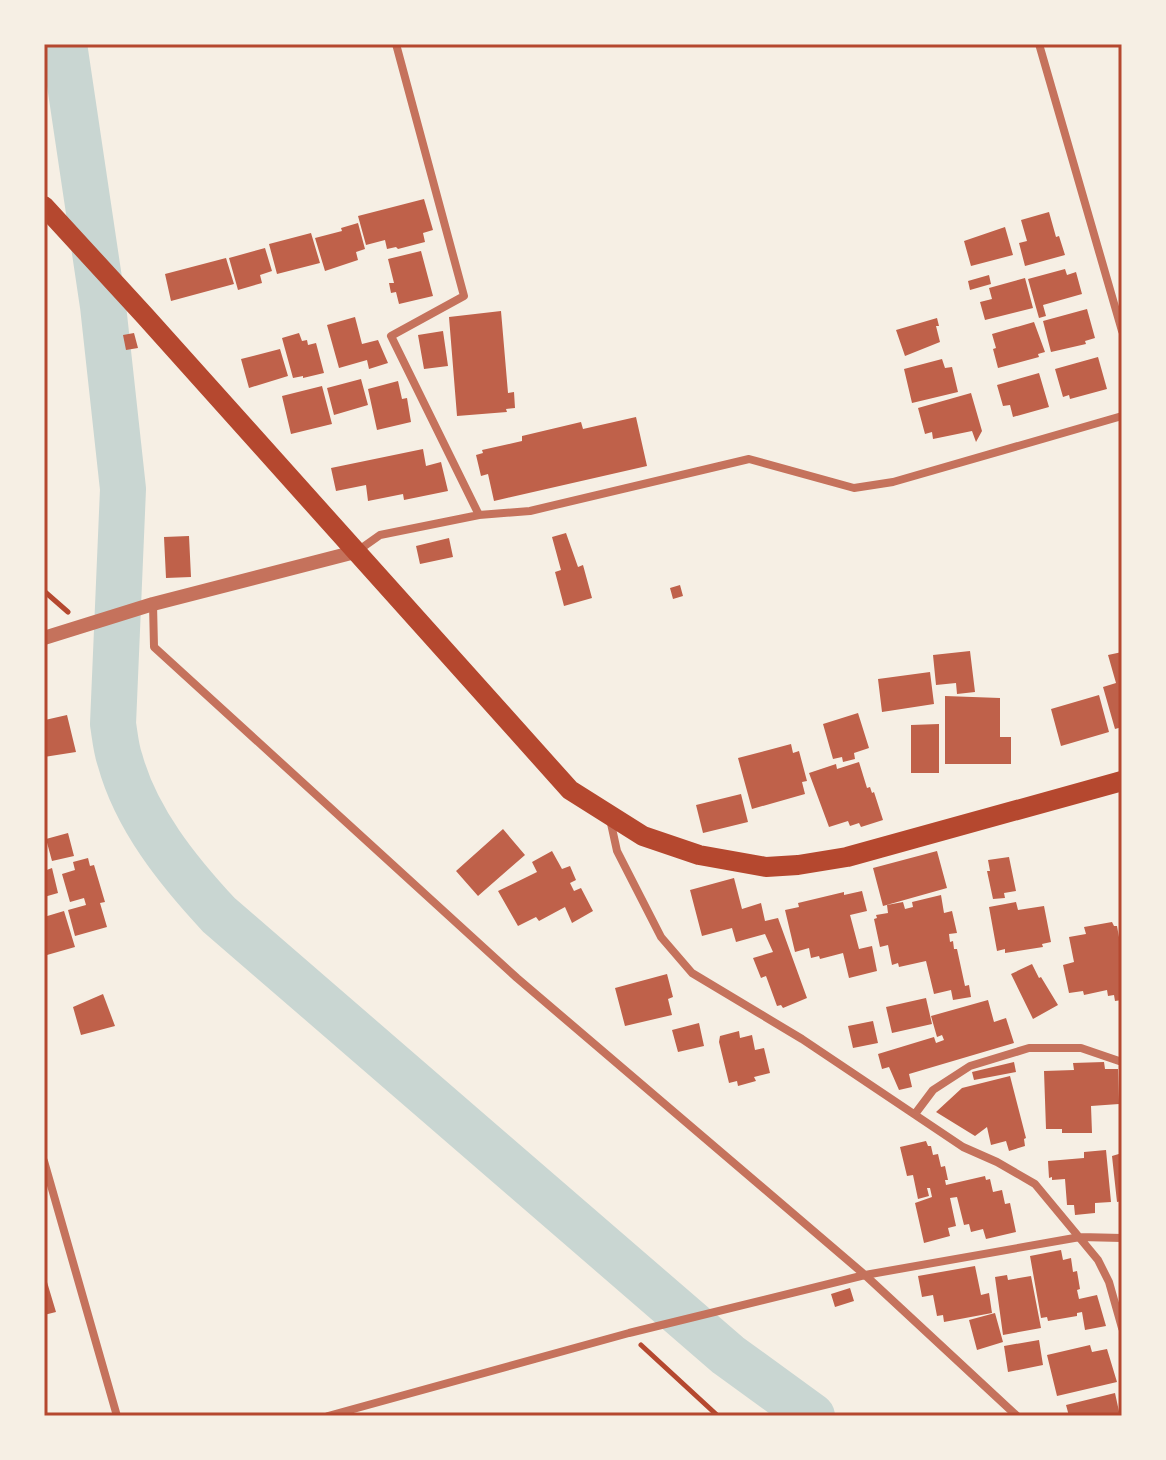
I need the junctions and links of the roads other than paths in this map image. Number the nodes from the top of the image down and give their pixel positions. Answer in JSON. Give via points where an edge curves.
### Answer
{"nodes":[{"id":1,"x":396,"y":44,"type":"edge"},
{"id":2,"x":1039,"y":44,"type":"edge"},
{"id":3,"x":46,"y":208,"type":"edge"},
{"id":4,"x":1121,"y":320,"type":"edge"},
{"id":5,"x":1122,"y":331,"type":"edge"},
{"id":6,"x":1122,"y":416,"type":"edge"},
{"id":7,"x":479,"y":515,"type":"junction"},
{"id":8,"x":355,"y":552,"type":"junction"},
{"id":9,"x":153,"y":604,"type":"junction"},
{"id":10,"x":44,"y":638,"type":"edge"},
{"id":11,"x":1122,"y":781,"type":"edge"},
{"id":12,"x":609,"y":817,"type":"junction"},
{"id":13,"x":1122,"y":1062,"type":"edge"},
{"id":14,"x":915,"y":1114,"type":"junction"},
{"id":15,"x":44,"y":1161,"type":"edge"},
{"id":16,"x":1080,"y":1237,"type":"junction"},
{"id":17,"x":1122,"y":1238,"type":"edge"},
{"id":18,"x":865,"y":1275,"type":"junction"},
{"id":19,"x":1122,"y":1328,"type":"edge"},
{"id":20,"x":117,"y":1416,"type":"edge"},
{"id":21,"x":328,"y":1416,"type":"edge"},
{"id":22,"x":1017,"y":1416,"type":"edge"}],
"edges":[{"from":1,"to":7,"type":"street","via":[[464,296],[391,336]]},
{"from":2,"to":4,"type":"street"},
{"from":3,"to":8,"type":"main road"},
{"from":4,"to":5,"type":"street"},
{"from":6,"to":7,"type":"street","via":[[893,482],[854,488],[749,459],[530,511]]},
{"from":7,"to":8,"type":"street","via":[[380,535]]},
{"from":8,"to":9,"type":"street"},
{"from":8,"to":12,"type":"main road","via":[[570,790]]},
{"from":9,"to":10,"type":"street"},
{"from":9,"to":18,"type":"street","via":[[154,647],[517,978]]},
{"from":11,"to":12,"type":"main road","via":[[847,857],[798,865],[766,867],[699,855],[643,836]]},
{"from":12,"to":14,"type":"street","via":[[617,851],[661,937],[692,973]]},
{"from":13,"to":14,"type":"street","via":[[1081,1048],[1029,1048],[970,1066],[933,1090]]},
{"from":14,"to":16,"type":"street","via":[[963,1147],[1035,1184]]},
{"from":15,"to":20,"type":"street"},
{"from":16,"to":17,"type":"street"},
{"from":16,"to":18,"type":"street"},
{"from":16,"to":19,"type":"street","via":[[1109,1282]]},
{"from":18,"to":21,"type":"street"},
{"from":18,"to":22,"type":"street"}]}
